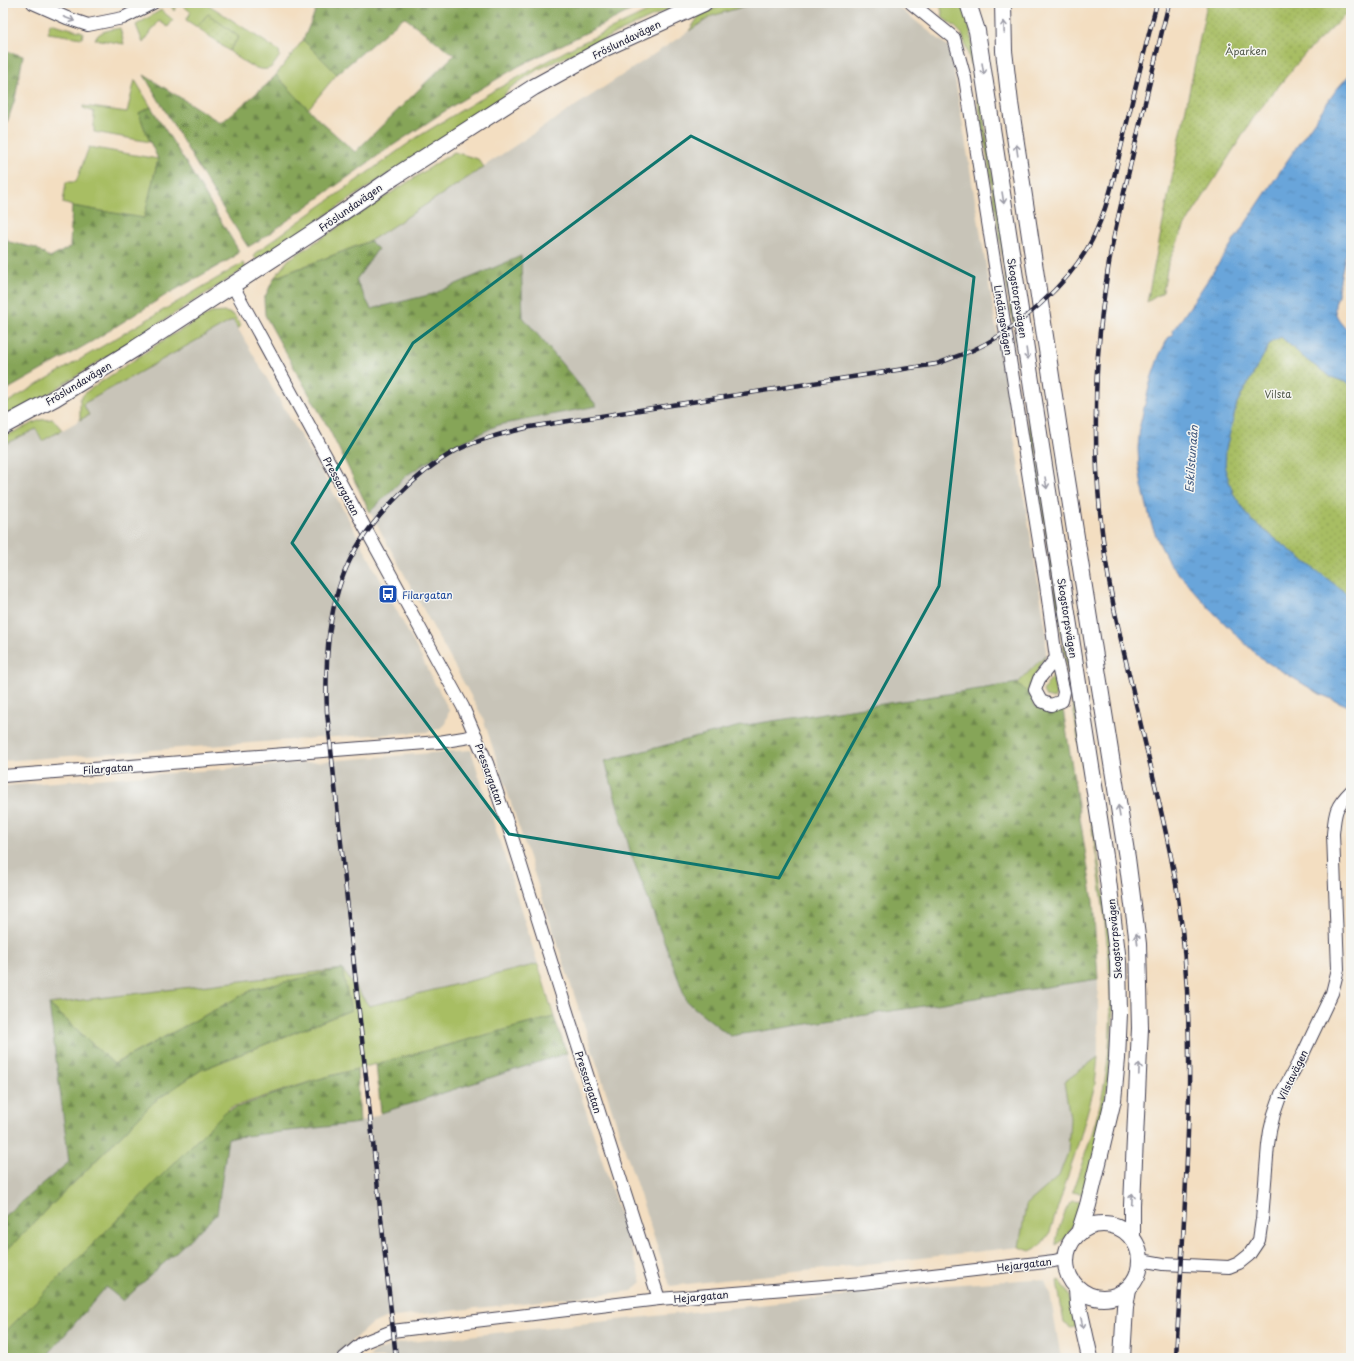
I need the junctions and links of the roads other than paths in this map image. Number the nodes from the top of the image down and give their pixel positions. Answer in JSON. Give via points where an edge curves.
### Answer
{"nodes":[{"id":1,"x":33,"y":3,"type":"edge"},
{"id":2,"x":153,"y":3,"type":"edge"},
{"id":3,"x":704,"y":3,"type":"edge"},
{"id":4,"x":911,"y":3,"type":"edge"},
{"id":5,"x":968,"y":3,"type":"edge"},
{"id":6,"x":1003,"y":3,"type":"edge"},
{"id":7,"x":233,"y":286,"type":"junction"},
{"id":8,"x":3,"y":426,"type":"edge"},
{"id":9,"x":1056,"y":658,"type":"dead end"},
{"id":10,"x":476,"y":736,"type":"junction"},
{"id":11,"x":3,"y":776,"type":"edge"},
{"id":12,"x":1351,"y":791,"type":"edge"},
{"id":13,"x":1079,"y":1233,"type":"junction"},
{"id":14,"x":1132,"y":1238,"type":"junction"},
{"id":15,"x":1066,"y":1258,"type":"junction"},
{"id":16,"x":1141,"y":1260,"type":"junction"},
{"id":17,"x":1077,"y":1288,"type":"junction"},
{"id":18,"x":1128,"y":1289,"type":"junction"},
{"id":19,"x":659,"y":1300,"type":"junction"},
{"id":20,"x":344,"y":1358,"type":"edge"},
{"id":21,"x":1090,"y":1358,"type":"edge"},
{"id":22,"x":1122,"y":1358,"type":"edge"}],
"edges":[{"from":1,"to":2,"type":"street","one_way":true,"via":[[88,26],[123,18]]},
{"from":3,"to":7,"type":"main road","name":"Fröslundavägen","via":[[606,48],[534,87],[394,177]]},
{"from":4,"to":9,"type":"street","name":"Lindängsvägen","via":[[954,38],[965,78]]},
{"from":5,"to":13,"type":"main road","name":"Skogstorpsvägen","one_way":true,"via":[[981,54],[1105,856],[1118,961],[1120,1013],[1113,1100]]},
{"from":14,"to":6,"type":"main road","name":"Skogstorpsvägen","one_way":true,"via":[[1140,1028],[1138,944],[1127,858],[1011,110],[1004,51]]},
{"from":7,"to":8,"type":"main road","name":"Fröslundavägen","via":[[55,398]]},
{"from":7,"to":10,"type":"street","name":"Pressargatan","via":[[463,707]]},
{"from":10,"to":11,"type":"street","name":"Filargatan","via":[[439,742]]},
{"from":10,"to":19,"type":"street","name":"Pressargatan","via":[[488,763]]},
{"from":12,"to":16,"type":"street","name":"Vilstavägen","via":[[1340,802],[1334,816],[1338,969],[1332,993],[1281,1094],[1274,1114],[1268,1145],[1259,1240],[1249,1255],[1240,1263],[1229,1267],[1163,1264]]},
{"from":13,"to":14,"type":"main road","via":[[1090,1226],[1110,1224],[1122,1229]]},
{"from":13,"to":15,"type":"main road","via":[[1069,1246]]},
{"from":14,"to":16,"type":"main road"},
{"from":15,"to":17,"type":"main road","via":[[1068,1273]]},
{"from":15,"to":19,"type":"street","name":"Hejargatan","via":[[863,1283]]},
{"from":16,"to":18,"type":"main road","via":[[1138,1276]]},
{"from":17,"to":18,"type":"main road","via":[[1089,1296],[1103,1298],[1118,1295]]},
{"from":17,"to":21,"type":"main road","one_way":true},
{"from":18,"to":22,"type":"main road"},
{"from":19,"to":20,"type":"street","name":"Hejargatan","via":[[392,1331],[362,1343]]}]}
